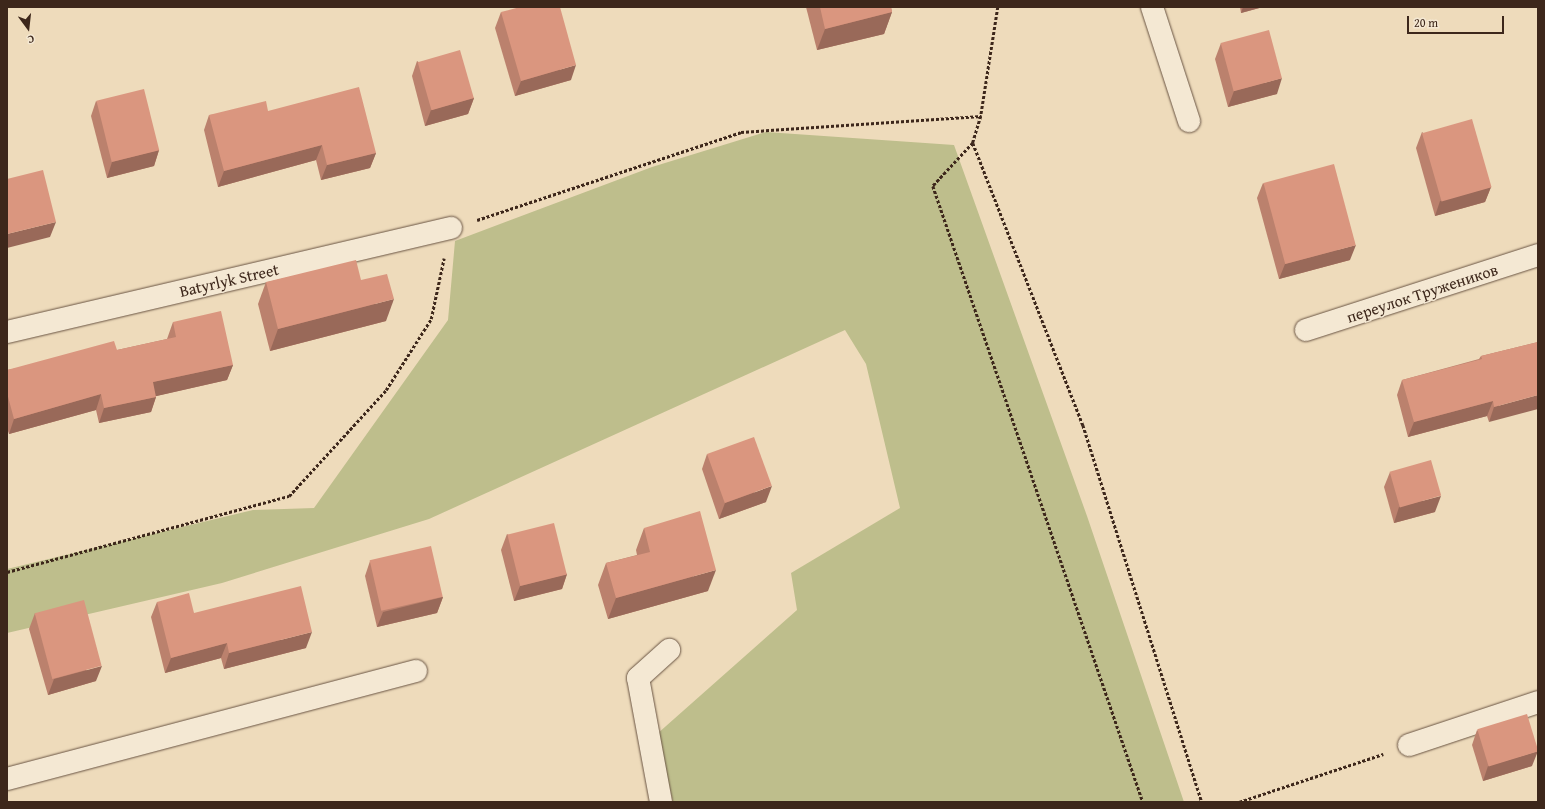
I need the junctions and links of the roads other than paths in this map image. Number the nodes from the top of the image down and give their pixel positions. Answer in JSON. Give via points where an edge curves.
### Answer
{"nodes":[{"id":1,"x":1152,"y":7,"type":"edge"},
{"id":2,"x":1189,"y":122,"type":"dead end"},
{"id":3,"x":451,"y":228,"type":"road end"},
{"id":4,"x":1538,"y":255,"type":"edge"},
{"id":5,"x":1306,"y":330,"type":"dead end"},
{"id":6,"x":7,"y":332,"type":"edge"},
{"id":7,"x":669,"y":650,"type":"dead end"},
{"id":8,"x":416,"y":671,"type":"dead end"},
{"id":9,"x":1538,"y":702,"type":"edge"},
{"id":10,"x":1409,"y":745,"type":"road end"},
{"id":11,"x":7,"y":779,"type":"edge"},
{"id":12,"x":661,"y":802,"type":"edge"}],
"edges":[{"from":1,"to":2,"type":"street"},
{"from":3,"to":6,"type":"street","name":"Batyrlyk Street"},
{"from":4,"to":5,"type":"street","name":"переулок Тружеников"},
{"from":7,"to":12,"type":"street","via":[[638,678]]},
{"from":8,"to":11,"type":"street"},
{"from":9,"to":10,"type":"street"}]}
